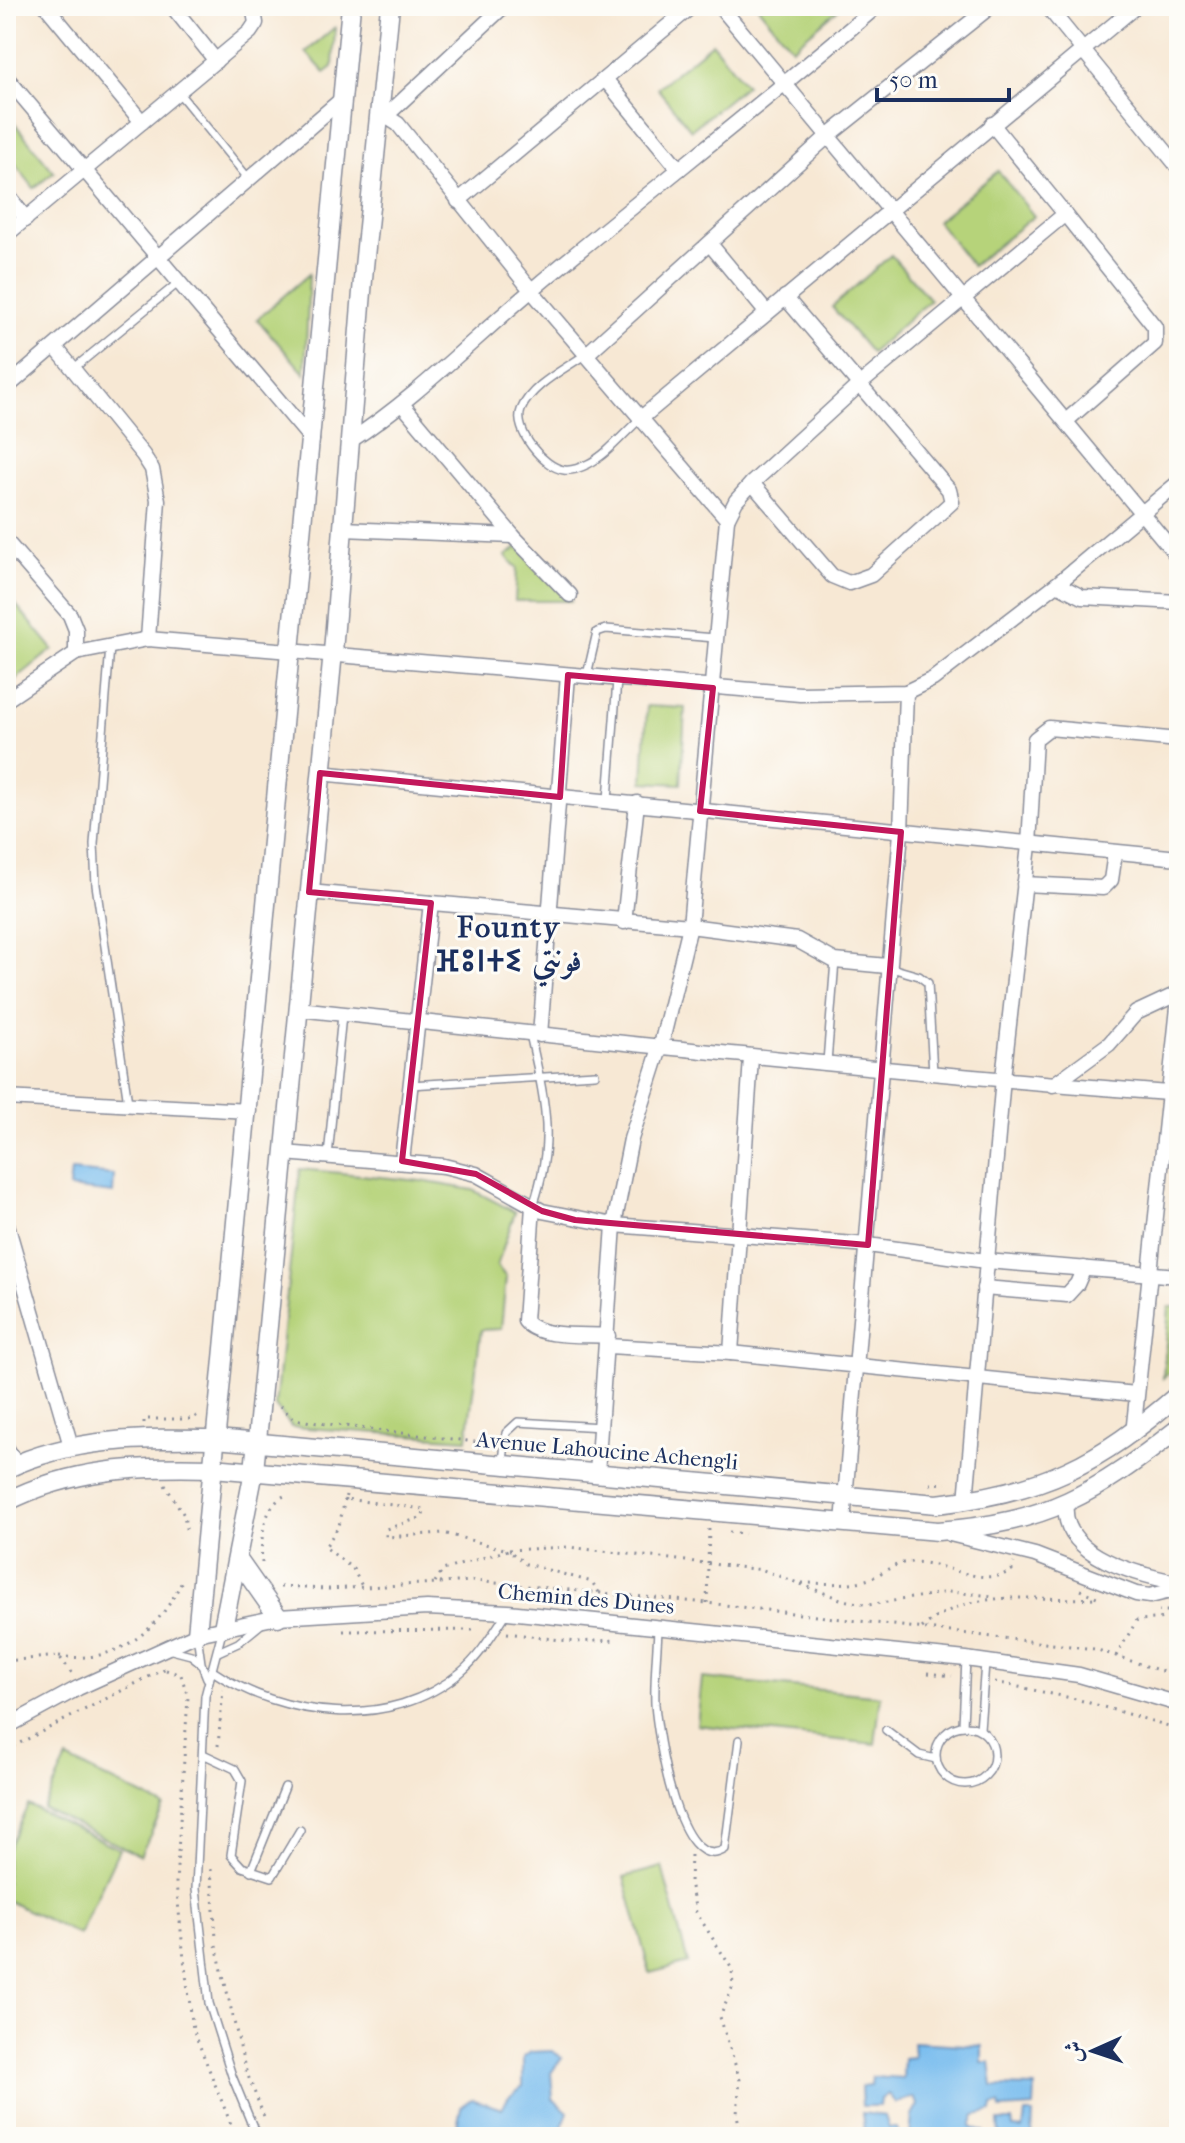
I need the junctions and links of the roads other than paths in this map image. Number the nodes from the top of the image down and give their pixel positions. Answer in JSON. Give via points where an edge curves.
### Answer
{"nodes":[{"id":1,"x":46,"y":6,"type":"edge"},
{"id":2,"x":172,"y":6,"type":"edge"},
{"id":3,"x":253,"y":6,"type":"edge"},
{"id":4,"x":351,"y":6,"type":"edge"},
{"id":5,"x":390,"y":6,"type":"edge"},
{"id":6,"x":504,"y":6,"type":"edge"},
{"id":7,"x":692,"y":6,"type":"edge"},
{"id":8,"x":720,"y":6,"type":"edge"},
{"id":9,"x":877,"y":6,"type":"edge"},
{"id":10,"x":991,"y":6,"type":"edge"},
{"id":11,"x":1047,"y":6,"type":"edge"},
{"id":12,"x":1136,"y":6,"type":"edge"},
{"id":13,"x":1081,"y":49,"type":"junction"},
{"id":14,"x":216,"y":61,"type":"junction"},
{"id":15,"x":6,"y":77,"type":"edge"},
{"id":16,"x":605,"y":79,"type":"junction"},
{"id":17,"x":786,"y":85,"type":"junction"},
{"id":18,"x":178,"y":92,"type":"junction"},
{"id":19,"x":342,"y":99,"type":"junction"},
{"id":20,"x":383,"y":113,"type":"junction"},
{"id":21,"x":142,"y":122,"type":"junction"},
{"id":22,"x":992,"y":124,"type":"junction"},
{"id":23,"x":828,"y":136,"type":"junction"},
{"id":24,"x":1179,"y":168,"type":"edge"},
{"id":25,"x":679,"y":169,"type":"junction"},
{"id":26,"x":83,"y":172,"type":"junction"},
{"id":27,"x":248,"y":178,"type":"junction"},
{"id":28,"x":6,"y":193,"type":"edge"},
{"id":29,"x":458,"y":201,"type":"junction"},
{"id":30,"x":890,"y":210,"type":"junction"},
{"id":31,"x":1065,"y":214,"type":"junction"},
{"id":32,"x":26,"y":219,"type":"junction"},
{"id":33,"x":6,"y":235,"type":"edge"},
{"id":34,"x":710,"y":244,"type":"junction"},
{"id":35,"x":157,"y":255,"type":"junction"},
{"id":36,"x":178,"y":283,"type":"junction"},
{"id":37,"x":531,"y":290,"type":"junction"},
{"id":38,"x":785,"y":297,"type":"junction"},
{"id":39,"x":964,"y":299,"type":"junction"},
{"id":40,"x":766,"y":312,"type":"junction"},
{"id":41,"x":56,"y":348,"type":"junction"},
{"id":42,"x":588,"y":353,"type":"junction"},
{"id":43,"x":73,"y":369,"type":"junction"},
{"id":44,"x":860,"y":384,"type":"junction"},
{"id":45,"x":6,"y":388,"type":"edge"},
{"id":46,"x":402,"y":404,"type":"junction"},
{"id":47,"x":640,"y":419,"type":"junction"},
{"id":48,"x":1066,"y":421,"type":"junction"},
{"id":49,"x":312,"y":440,"type":"junction"},
{"id":50,"x":350,"y":441,"type":"junction"},
{"id":51,"x":1179,"y":482,"type":"edge"},
{"id":52,"x":752,"y":483,"type":"junction"},
{"id":53,"x":1142,"y":513,"type":"junction"},
{"id":54,"x":727,"y":519,"type":"junction"},
{"id":55,"x":343,"y":529,"type":"junction"},
{"id":56,"x":513,"y":536,"type":"junction"},
{"id":57,"x":6,"y":541,"type":"edge"},
{"id":58,"x":1179,"y":558,"type":"edge"},
{"id":59,"x":1057,"y":584,"type":"junction"},
{"id":60,"x":570,"y":595,"type":"dead end"},
{"id":61,"x":1179,"y":602,"type":"edge"},
{"id":62,"x":718,"y":638,"type":"junction"},
{"id":63,"x":148,"y":639,"type":"junction"},
{"id":64,"x":110,"y":646,"type":"junction"},
{"id":65,"x":292,"y":650,"type":"junction"},
{"id":66,"x":333,"y":652,"type":"junction"},
{"id":67,"x":76,"y":653,"type":"junction"},
{"id":68,"x":568,"y":675,"type":"junction"},
{"id":69,"x":586,"y":677,"type":"junction"},
{"id":70,"x":617,"y":680,"type":"junction"},
{"id":71,"x":713,"y":688,"type":"junction"},
{"id":72,"x":906,"y":692,"type":"junction"},
{"id":73,"x":6,"y":700,"type":"edge"},
{"id":74,"x":1179,"y":740,"type":"edge"},
{"id":75,"x":320,"y":773,"type":"junction"},
{"id":76,"x":560,"y":797,"type":"junction"},
{"id":77,"x":608,"y":800,"type":"junction"},
{"id":78,"x":637,"y":803,"type":"junction"},
{"id":79,"x":700,"y":811,"type":"junction"},
{"id":80,"x":901,"y":832,"type":"junction"},
{"id":81,"x":1029,"y":845,"type":"junction"},
{"id":82,"x":1115,"y":853,"type":"junction"},
{"id":83,"x":1179,"y":858,"type":"edge"},
{"id":84,"x":1024,"y":884,"type":"junction"},
{"id":85,"x":309,"y":892,"type":"junction"},
{"id":86,"x":431,"y":903,"type":"junction"},
{"id":87,"x":552,"y":915,"type":"junction"},
{"id":88,"x":624,"y":922,"type":"junction"},
{"id":89,"x":690,"y":926,"type":"junction"},
{"id":90,"x":835,"y":961,"type":"junction"},
{"id":91,"x":887,"y":966,"type":"junction"},
{"id":92,"x":1179,"y":996,"type":"edge"},
{"id":93,"x":297,"y":1009,"type":"junction"},
{"id":94,"x":342,"y":1015,"type":"junction"},
{"id":95,"x":418,"y":1023,"type":"junction"},
{"id":96,"x":535,"y":1035,"type":"junction"},
{"id":97,"x":661,"y":1045,"type":"junction"},
{"id":98,"x":751,"y":1058,"type":"junction"},
{"id":99,"x":827,"y":1066,"type":"junction"},
{"id":100,"x":881,"y":1071,"type":"junction"},
{"id":101,"x":933,"y":1073,"type":"junction"},
{"id":102,"x":595,"y":1074,"type":"dead end"},
{"id":103,"x":540,"y":1078,"type":"junction"},
{"id":104,"x":1003,"y":1078,"type":"junction"},
{"id":105,"x":410,"y":1085,"type":"junction"},
{"id":106,"x":1053,"y":1085,"type":"junction"},
{"id":107,"x":1168,"y":1093,"type":"junction"},
{"id":108,"x":6,"y":1098,"type":"edge"},
{"id":109,"x":128,"y":1106,"type":"junction"},
{"id":110,"x":249,"y":1111,"type":"junction"},
{"id":111,"x":284,"y":1153,"type":"junction"},
{"id":112,"x":328,"y":1156,"type":"junction"},
{"id":113,"x":402,"y":1161,"type":"junction"},
{"id":114,"x":533,"y":1206,"type":"junction"},
{"id":115,"x":6,"y":1221,"type":"edge"},
{"id":116,"x":614,"y":1225,"type":"junction"},
{"id":117,"x":737,"y":1237,"type":"junction"},
{"id":118,"x":868,"y":1245,"type":"junction"},
{"id":119,"x":986,"y":1261,"type":"junction"},
{"id":120,"x":1084,"y":1268,"type":"junction"},
{"id":121,"x":1152,"y":1273,"type":"junction"},
{"id":122,"x":1179,"y":1276,"type":"edge"},
{"id":123,"x":984,"y":1288,"type":"junction"},
{"id":124,"x":608,"y":1341,"type":"junction"},
{"id":125,"x":731,"y":1353,"type":"junction"},
{"id":126,"x":856,"y":1367,"type":"junction"},
{"id":127,"x":976,"y":1378,"type":"junction"},
{"id":128,"x":1136,"y":1394,"type":"junction"},
{"id":129,"x":1179,"y":1394,"type":"edge"},
{"id":130,"x":601,"y":1427,"type":"junction"},
{"id":131,"x":1179,"y":1428,"type":"edge"},
{"id":132,"x":1133,"y":1434,"type":"junction"},
{"id":133,"x":216,"y":1439,"type":"junction"},
{"id":134,"x":257,"y":1443,"type":"junction"},
{"id":135,"x":71,"y":1446,"type":"junction"},
{"id":136,"x":6,"y":1447,"type":"edge"},
{"id":137,"x":504,"y":1455,"type":"junction"},
{"id":138,"x":11,"y":1467,"type":"edge"},
{"id":139,"x":213,"y":1468,"type":"junction"},
{"id":140,"x":254,"y":1471,"type":"junction"},
{"id":141,"x":597,"y":1473,"type":"junction"},
{"id":142,"x":967,"y":1491,"type":"junction"},
{"id":143,"x":845,"y":1498,"type":"junction"},
{"id":144,"x":6,"y":1502,"type":"edge"},
{"id":145,"x":1066,"y":1504,"type":"junction"},
{"id":146,"x":843,"y":1523,"type":"junction"},
{"id":147,"x":938,"y":1531,"type":"junction"},
{"id":148,"x":238,"y":1560,"type":"junction"},
{"id":149,"x":1179,"y":1586,"type":"edge"},
{"id":150,"x":508,"y":1612,"type":"junction"},
{"id":151,"x":273,"y":1618,"type":"junction"},
{"id":152,"x":223,"y":1628,"type":"junction"},
{"id":153,"x":658,"y":1629,"type":"junction"},
{"id":154,"x":197,"y":1634,"type":"junction"},
{"id":155,"x":166,"y":1648,"type":"junction"},
{"id":156,"x":218,"y":1652,"type":"junction"},
{"id":157,"x":966,"y":1659,"type":"junction"},
{"id":158,"x":201,"y":1663,"type":"junction"},
{"id":159,"x":985,"y":1663,"type":"junction"},
{"id":160,"x":209,"y":1674,"type":"junction"},
{"id":161,"x":1179,"y":1704,"type":"edge"},
{"id":162,"x":963,"y":1725,"type":"junction"},
{"id":163,"x":6,"y":1727,"type":"edge"},
{"id":164,"x":980,"y":1729,"type":"junction"},
{"id":165,"x":886,"y":1730,"type":"dead end"},
{"id":166,"x":739,"y":1740,"type":"dead end"},
{"id":167,"x":203,"y":1754,"type":"junction"},
{"id":168,"x":936,"y":1759,"type":"junction"},
{"id":169,"x":285,"y":1787,"type":"dead end"},
{"id":170,"x":300,"y":1830,"type":"dead end"},
{"id":171,"x":251,"y":1871,"type":"junction"},
{"id":172,"x":257,"y":2137,"type":"edge"}],
"edges":[{"from":1,"to":21,"type":"street"},
{"from":2,"to":14,"type":"street"},
{"from":3,"to":14,"type":"street","via":[[256,23],[250,32]]},
{"from":4,"to":19,"type":"street"},
{"from":5,"to":20,"type":"street"},
{"from":6,"to":20,"type":"street"},
{"from":7,"to":16,"type":"street"},
{"from":8,"to":17,"type":"street"},
{"from":9,"to":17,"type":"street"},
{"from":10,"to":23,"type":"street"},
{"from":11,"to":13,"type":"street"},
{"from":12,"to":13,"type":"street"},
{"from":13,"to":22,"type":"street"},
{"from":13,"to":24,"type":"street"},
{"from":14,"to":18,"type":"street"},
{"from":15,"to":26,"type":"street"},
{"from":16,"to":25,"type":"street"},
{"from":16,"to":29,"type":"street"},
{"from":17,"to":23,"type":"street"},
{"from":17,"to":25,"type":"street"},
{"from":18,"to":21,"type":"street"},
{"from":18,"to":27,"type":"lane"},
{"from":19,"to":27,"type":"street"},
{"from":19,"to":49,"type":"street"},
{"from":20,"to":29,"type":"street"},
{"from":20,"to":50,"type":"street"},
{"from":21,"to":26,"type":"street"},
{"from":22,"to":30,"type":"street"},
{"from":22,"to":31,"type":"street"},
{"from":23,"to":30,"type":"street"},
{"from":23,"to":34,"type":"street"},
{"from":25,"to":37,"type":"street"},
{"from":26,"to":32,"type":"street"},
{"from":26,"to":35,"type":"street"},
{"from":27,"to":35,"type":"street"},
{"from":28,"to":32,"type":"street"},
{"from":29,"to":37,"type":"street"},
{"from":30,"to":38,"type":"street"},
{"from":30,"to":39,"type":"street"},
{"from":31,"to":39,"type":"street"},
{"from":31,"to":48,"type":"street","via":[[1157,335],[1155,343]]},
{"from":32,"to":33,"type":"street"},
{"from":34,"to":40,"type":"street"},
{"from":34,"to":42,"type":"street"},
{"from":35,"to":36,"type":"street"},
{"from":35,"to":41,"type":"street"},
{"from":36,"to":43,"type":"lane"},
{"from":36,"to":49,"type":"street"},
{"from":37,"to":42,"type":"street"},
{"from":37,"to":46,"type":"street"},
{"from":38,"to":40,"type":"street"},
{"from":38,"to":44,"type":"street"},
{"from":39,"to":44,"type":"street"},
{"from":39,"to":48,"type":"street"},
{"from":40,"to":47,"type":"street"},
{"from":41,"to":43,"type":"street"},
{"from":41,"to":45,"type":"street"},
{"from":42,"to":47,"type":"street"},
{"from":42,"to":47,"type":"lane","via":[[525,402],[520,428],[536,450],[552,466],[578,468],[590,464]]},
{"from":43,"to":63,"type":"street","via":[[143,455],[155,478]]},
{"from":44,"to":52,"type":"street"},
{"from":44,"to":52,"type":"street","via":[[949,490],[949,505],[871,575],[849,583],[832,576]]},
{"from":46,"to":50,"type":"street"},
{"from":46,"to":56,"type":"street"},
{"from":47,"to":54,"type":"street"},
{"from":48,"to":53,"type":"street"},
{"from":49,"to":65,"type":"street"},
{"from":50,"to":55,"type":"street"},
{"from":51,"to":53,"type":"street"},
{"from":52,"to":54,"type":"street"},
{"from":53,"to":58,"type":"street"},
{"from":53,"to":59,"type":"street"},
{"from":54,"to":62,"type":"street"},
{"from":55,"to":56,"type":"street"},
{"from":55,"to":66,"type":"street"},
{"from":56,"to":60,"type":"street"},
{"from":57,"to":67,"type":"street","via":[[70,615]]},
{"from":59,"to":61,"type":"street","via":[[1082,597]]},
{"from":59,"to":72,"type":"street","via":[[933,679]]},
{"from":62,"to":69,"type":"lane","via":[[606,629],[593,641]]},
{"from":62,"to":71,"type":"street"},
{"from":63,"to":64,"type":"street"},
{"from":63,"to":65,"type":"street"},
{"from":64,"to":67,"type":"street"},
{"from":64,"to":109,"type":"lane","via":[[94,844]]},
{"from":65,"to":66,"type":"street"},
{"from":65,"to":110,"type":"street"},
{"from":66,"to":68,"type":"street"},
{"from":66,"to":75,"type":"street"},
{"from":67,"to":73,"type":"street"},
{"from":68,"to":69,"type":"street"},
{"from":68,"to":76,"type":"street"},
{"from":69,"to":70,"type":"street"},
{"from":70,"to":71,"type":"street"},
{"from":70,"to":77,"type":"lane"},
{"from":71,"to":72,"type":"street","via":[[800,694]]},
{"from":71,"to":79,"type":"street"},
{"from":72,"to":80,"type":"street"},
{"from":74,"to":81,"type":"street","via":[[1049,728],[1040,732],[1035,739]]},
{"from":75,"to":76,"type":"street"},
{"from":75,"to":85,"type":"street"},
{"from":76,"to":77,"type":"street"},
{"from":76,"to":87,"type":"street"},
{"from":77,"to":78,"type":"street"},
{"from":78,"to":79,"type":"street"},
{"from":78,"to":88,"type":"street"},
{"from":79,"to":80,"type":"street"},
{"from":79,"to":89,"type":"street"},
{"from":80,"to":81,"type":"street"},
{"from":80,"to":91,"type":"street"},
{"from":81,"to":82,"type":"street"},
{"from":81,"to":84,"type":"street"},
{"from":82,"to":83,"type":"street"},
{"from":82,"to":84,"type":"street","via":[[1111,880],[1103,888]]},
{"from":84,"to":104,"type":"street"},
{"from":85,"to":86,"type":"street"},
{"from":85,"to":93,"type":"street"},
{"from":86,"to":87,"type":"street"},
{"from":86,"to":95,"type":"street"},
{"from":87,"to":88,"type":"street"},
{"from":87,"to":96,"type":"street"},
{"from":88,"to":89,"type":"street"},
{"from":89,"to":90,"type":"street","via":[[797,940]]},
{"from":89,"to":97,"type":"street"},
{"from":90,"to":91,"type":"street"},
{"from":90,"to":99,"type":"lane"},
{"from":91,"to":100,"type":"street"},
{"from":91,"to":101,"type":"lane","via":[[928,983]]},
{"from":92,"to":106,"type":"street","via":[[1136,1013],[1109,1044]]},
{"from":92,"to":107,"type":"street"},
{"from":93,"to":94,"type":"street"},
{"from":93,"to":111,"type":"street"},
{"from":94,"to":95,"type":"street"},
{"from":94,"to":112,"type":"lane"},
{"from":95,"to":96,"type":"street"},
{"from":95,"to":105,"type":"street"},
{"from":96,"to":97,"type":"street"},
{"from":96,"to":103,"type":"lane"},
{"from":97,"to":98,"type":"street"},
{"from":97,"to":116,"type":"street","via":[[631,1139]]},
{"from":98,"to":99,"type":"street"},
{"from":98,"to":117,"type":"street"},
{"from":99,"to":100,"type":"street"},
{"from":100,"to":101,"type":"street"},
{"from":100,"to":118,"type":"street"},
{"from":101,"to":104,"type":"street"},
{"from":102,"to":103,"type":"lane"},
{"from":103,"to":105,"type":"lane"},
{"from":103,"to":114,"type":"lane","via":[[548,1150]]},
{"from":104,"to":106,"type":"street"},
{"from":104,"to":119,"type":"street"},
{"from":105,"to":113,"type":"street"},
{"from":106,"to":107,"type":"street"},
{"from":107,"to":121,"type":"street"},
{"from":108,"to":109,"type":"street"},
{"from":109,"to":110,"type":"street"},
{"from":110,"to":133,"type":"street"},
{"from":111,"to":112,"type":"street"},
{"from":111,"to":134,"type":"street"},
{"from":112,"to":113,"type":"street"},
{"from":113,"to":114,"type":"street","via":[[476,1174]]},
{"from":114,"to":116,"type":"street","via":[[575,1220]]},
{"from":114,"to":124,"type":"street","via":[[525,1321],[550,1332]]},
{"from":115,"to":135,"type":"street"},
{"from":116,"to":117,"type":"street"},
{"from":116,"to":124,"type":"street"},
{"from":117,"to":118,"type":"street"},
{"from":117,"to":125,"type":"street"},
{"from":118,"to":119,"type":"street"},
{"from":118,"to":126,"type":"street"},
{"from":119,"to":120,"type":"street"},
{"from":119,"to":123,"type":"street"},
{"from":120,"to":121,"type":"street"},
{"from":120,"to":123,"type":"street","via":[[1067,1295]]},
{"from":121,"to":122,"type":"street"},
{"from":121,"to":128,"type":"street"},
{"from":123,"to":127,"type":"street"},
{"from":124,"to":125,"type":"street"},
{"from":124,"to":130,"type":"street"},
{"from":125,"to":126,"type":"street"},
{"from":126,"to":127,"type":"street"},
{"from":126,"to":143,"type":"street"},
{"from":127,"to":128,"type":"street"},
{"from":127,"to":142,"type":"street"},
{"from":128,"to":132,"type":"street"},
{"from":129,"to":132,"type":"street","name":"Avenue Lahoucine Achengli"},
{"from":130,"to":137,"type":"lane","via":[[518,1422],[508,1428]]},
{"from":130,"to":141,"type":"street"},
{"from":131,"to":145,"type":"street","via":[[1106,1484]]},
{"from":132,"to":142,"type":"street","name":"Avenue Lahoucine Achengli","via":[[1041,1484]]},
{"from":133,"to":134,"type":"street","name":"Avenue Lahoucine Achengli"},
{"from":133,"to":135,"type":"street","name":"Avenue Lahoucine Achengli","via":[[143,1438]]},
{"from":133,"to":139,"type":"street"},
{"from":134,"to":137,"type":"street","name":"Avenue Lahoucine Achengli"},
{"from":134,"to":140,"type":"street"},
{"from":135,"to":138,"type":"street","name":"Avenue Lahoucine Achengli"},
{"from":136,"to":138,"type":"street"},
{"from":137,"to":141,"type":"street","name":"Avenue Lahoucine Achengli"},
{"from":139,"to":140,"type":"street"},
{"from":139,"to":144,"type":"street","via":[[76,1475]]},
{"from":139,"to":154,"type":"street"},
{"from":140,"to":146,"type":"street"},
{"from":140,"to":148,"type":"street"},
{"from":141,"to":143,"type":"street","name":"Avenue Lahoucine Achengli"},
{"from":142,"to":143,"type":"street","name":"Avenue Lahoucine Achengli","via":[[937,1504]]},
{"from":143,"to":146,"type":"street"},
{"from":145,"to":147,"type":"street","via":[[1015,1520]]},
{"from":145,"to":149,"type":"street","via":[[1066,1521],[1079,1543],[1139,1574]]},
{"from":146,"to":147,"type":"street"},
{"from":147,"to":149,"type":"street","via":[[1035,1555],[1136,1594],[1150,1596]]},
{"from":148,"to":151,"type":"street"},
{"from":148,"to":152,"type":"street"},
{"from":150,"to":151,"type":"street","name":"Chemin des Dunes","via":[[427,1608]]},
{"from":150,"to":153,"type":"street","name":"Chemin des Dunes"},
{"from":150,"to":160,"type":"lane","via":[[460,1673],[393,1707],[306,1709]]},
{"from":151,"to":152,"type":"street","name":"Chemin des Dunes"},
{"from":151,"to":156,"type":"lane"},
{"from":152,"to":154,"type":"street","name":"Chemin des Dunes"},
{"from":152,"to":156,"type":"lane"},
{"from":153,"to":157,"type":"street","name":"Chemin des Dunes"},
{"from":153,"to":166,"type":"lane","via":[[655,1705],[677,1812],[693,1843],[715,1852],[725,1849]]},
{"from":154,"to":155,"type":"street","name":"Chemin des Dunes"},
{"from":154,"to":158,"type":"lane"},
{"from":155,"to":158,"type":"lane"},
{"from":155,"to":163,"type":"street","name":"Chemin des Dunes"},
{"from":156,"to":160,"type":"lane"},
{"from":157,"to":159,"type":"street","name":"Chemin des Dunes"},
{"from":157,"to":162,"type":"lane"},
{"from":158,"to":160,"type":"lane"},
{"from":159,"to":161,"type":"street","name":"Chemin des Dunes","via":[[1079,1675]]},
{"from":159,"to":164,"type":"lane"},
{"from":160,"to":167,"type":"lane"},
{"from":162,"to":164,"type":"lane"},
{"from":162,"to":168,"type":"lane","via":[[938,1743]]},
{"from":164,"to":168,"type":"lane","via":[[989,1738],[994,1761],[977,1782],[951,1780]]},
{"from":165,"to":168,"type":"lane","via":[[919,1755]]},
{"from":167,"to":171,"type":"lane","via":[[235,1769],[242,1781],[231,1855]]},
{"from":167,"to":172,"type":"lane","via":[[196,1889],[200,1951],[218,2037]]},
{"from":169,"to":171,"type":"lane"},
{"from":170,"to":171,"type":"lane","via":[[272,1877]]}]}
